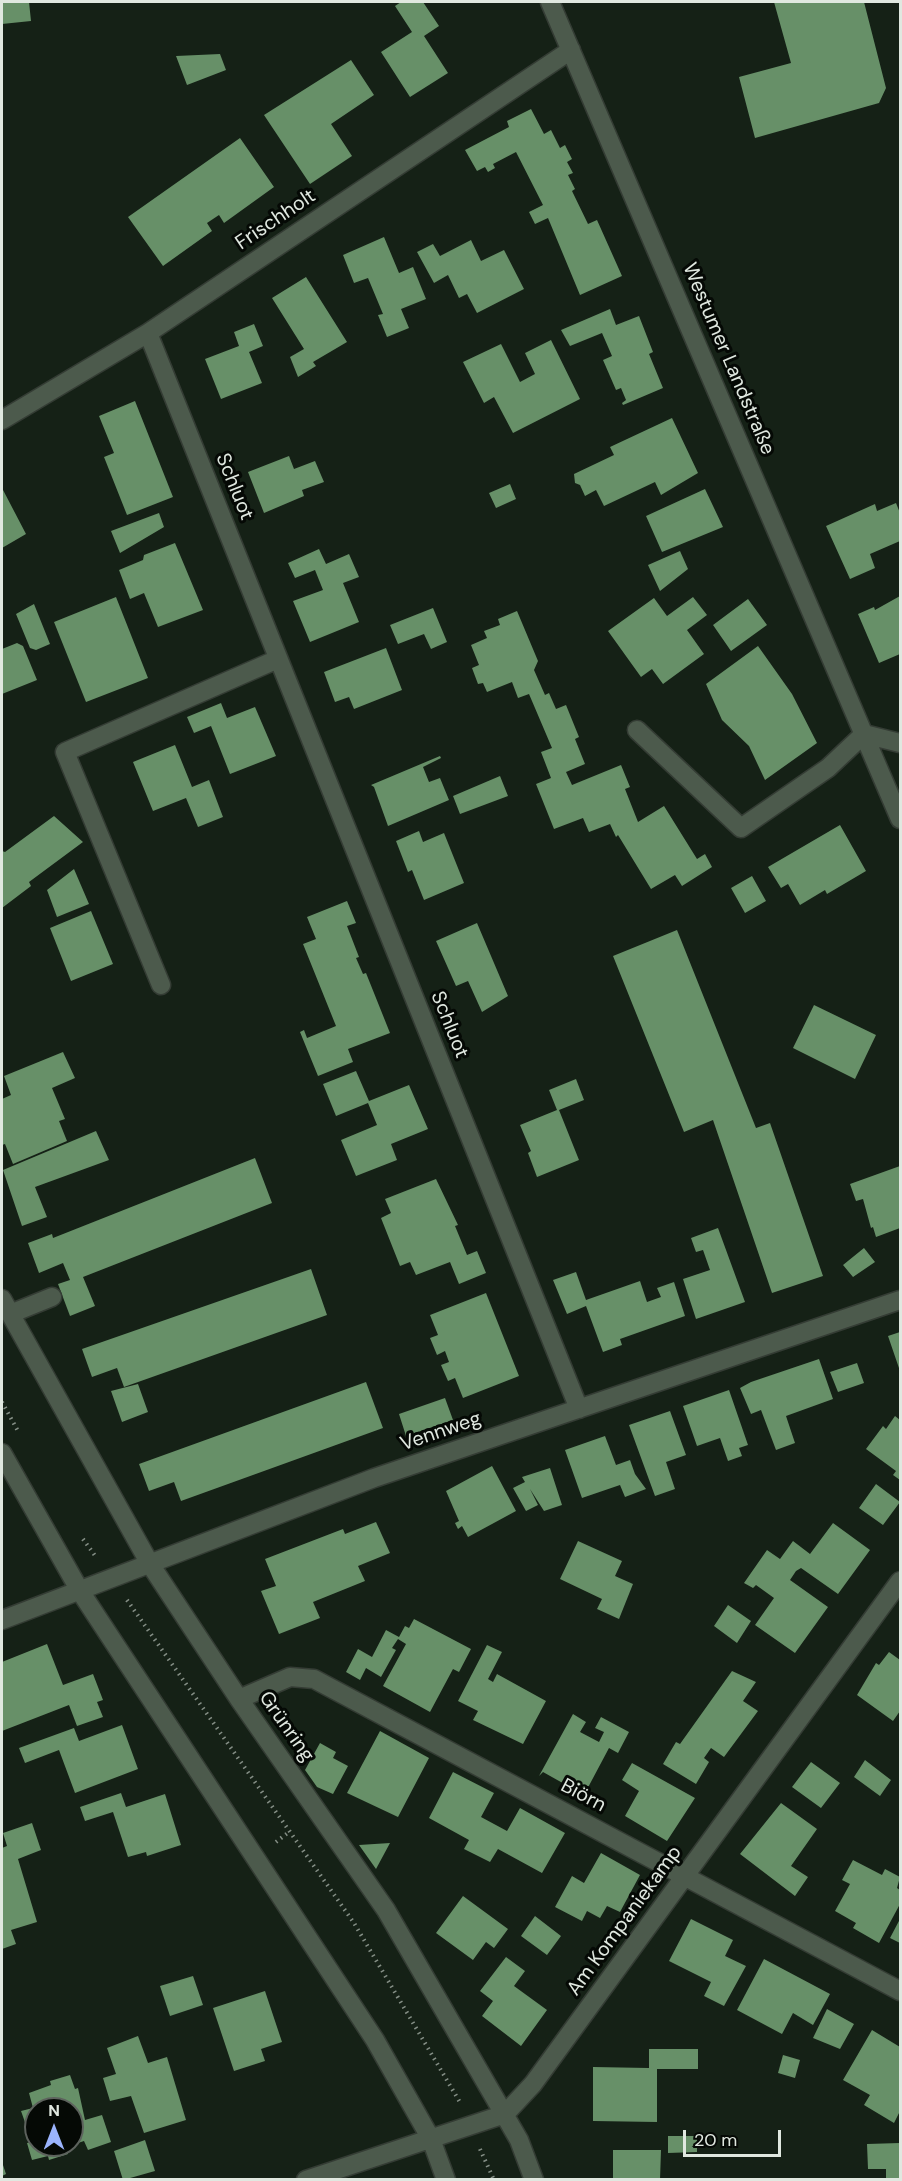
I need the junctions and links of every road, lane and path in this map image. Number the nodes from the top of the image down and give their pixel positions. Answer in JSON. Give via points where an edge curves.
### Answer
{"nodes":[{"id":1,"x":550,"y":2,"type":"edge"},
{"id":2,"x":571,"y":50,"type":"junction"},
{"id":3,"x":148,"y":333,"type":"junction"},
{"id":4,"x":2,"y":420,"type":"edge"},
{"id":5,"x":278,"y":659,"type":"junction"},
{"id":6,"x":638,"y":730,"type":"dead end"},
{"id":7,"x":864,"y":734,"type":"junction"},
{"id":8,"x":900,"y":743,"type":"edge"},
{"id":9,"x":900,"y":819,"type":"edge"},
{"id":10,"x":161,"y":985,"type":"dead end"},
{"id":11,"x":52,"y":1297,"type":"dead end"},
{"id":12,"x":900,"y":1300,"type":"edge"},
{"id":13,"x":6,"y":1306,"type":"edge"},
{"id":14,"x":2,"y":1402,"type":"edge"},
{"id":15,"x":579,"y":1409,"type":"junction"},
{"id":16,"x":25,"y":1443,"type":"dead end"},
{"id":17,"x":2,"y":1453,"type":"edge"},
{"id":18,"x":79,"y":1533,"type":"dead end"},
{"id":19,"x":150,"y":1564,"type":"junction"},
{"id":20,"x":111,"y":1578,"type":"junction"},
{"id":21,"x":900,"y":1581,"type":"edge"},
{"id":22,"x":80,"y":1591,"type":"junction"},
{"id":23,"x":2,"y":1620,"type":"edge"},
{"id":24,"x":239,"y":1699,"type":"junction"},
{"id":25,"x":686,"y":1876,"type":"junction"},
{"id":26,"x":900,"y":1991,"type":"edge"},
{"id":27,"x":505,"y":2114,"type":"junction"},
{"id":28,"x":470,"y":2127,"type":"junction"},
{"id":29,"x":431,"y":2139,"type":"junction"},
{"id":30,"x":306,"y":2180,"type":"edge"},
{"id":31,"x":446,"y":2180,"type":"edge"},
{"id":32,"x":494,"y":2180,"type":"edge"},
{"id":33,"x":534,"y":2180,"type":"edge"}],
"edges":[{"from":1,"to":2,"type":"street","name":"Westumer Landstraße"},
{"from":2,"to":3,"type":"street","name":"Frischholt"},
{"from":2,"to":7,"type":"street","name":"Westumer Landstraße"},
{"from":3,"to":4,"type":"street","name":"Frischholt"},
{"from":3,"to":5,"type":"street","name":"Schluot"},
{"from":5,"to":10,"type":"street","via":[[65,752]]},
{"from":5,"to":15,"type":"street","name":"Schluot"},
{"from":6,"to":7,"type":"street","via":[[741,828],[828,768]]},
{"from":7,"to":8,"type":"street"},
{"from":7,"to":9,"type":"street","name":"Westumer Landstraße"},
{"from":11,"to":13,"type":"street"},
{"from":12,"to":15,"type":"street","name":"Vennweg"},
{"from":13,"to":19,"type":"street","name":"Grünring"},
{"from":14,"to":16,"type":"path"},
{"from":15,"to":19,"type":"street","name":"Vennweg","via":[[374,1478]]},
{"from":17,"to":22,"type":"street"},
{"from":18,"to":20,"type":"path"},
{"from":19,"to":20,"type":"street","name":"Vennweg"},
{"from":19,"to":24,"type":"street","name":"Grünring"},
{"from":20,"to":22,"type":"street","name":"Vennweg"},
{"from":20,"to":28,"type":"path","via":[[354,1923],[463,2108]]},
{"from":21,"to":25,"type":"street","name":"Am Kompaniekamp"},
{"from":22,"to":23,"type":"street","name":"Vennweg"},
{"from":22,"to":29,"type":"street","via":[[375,2040]]},
{"from":24,"to":25,"type":"street","name":"Biörn","via":[[291,1677],[314,1679]]},
{"from":24,"to":27,"type":"street","name":"Grünring","via":[[386,1910]]},
{"from":25,"to":26,"type":"street","name":"Biörn"},
{"from":25,"to":27,"type":"street","name":"Am Kompaniekamp","via":[[533,2084]]},
{"from":27,"to":28,"type":"street","name":"Am Kompaniekamp"},
{"from":27,"to":33,"type":"street","name":"Grünring"},
{"from":28,"to":29,"type":"street","name":"Am Kompaniekamp"},
{"from":28,"to":32,"type":"path"},
{"from":29,"to":30,"type":"street","name":"Am Kompaniekamp"},
{"from":29,"to":31,"type":"street"}]}
